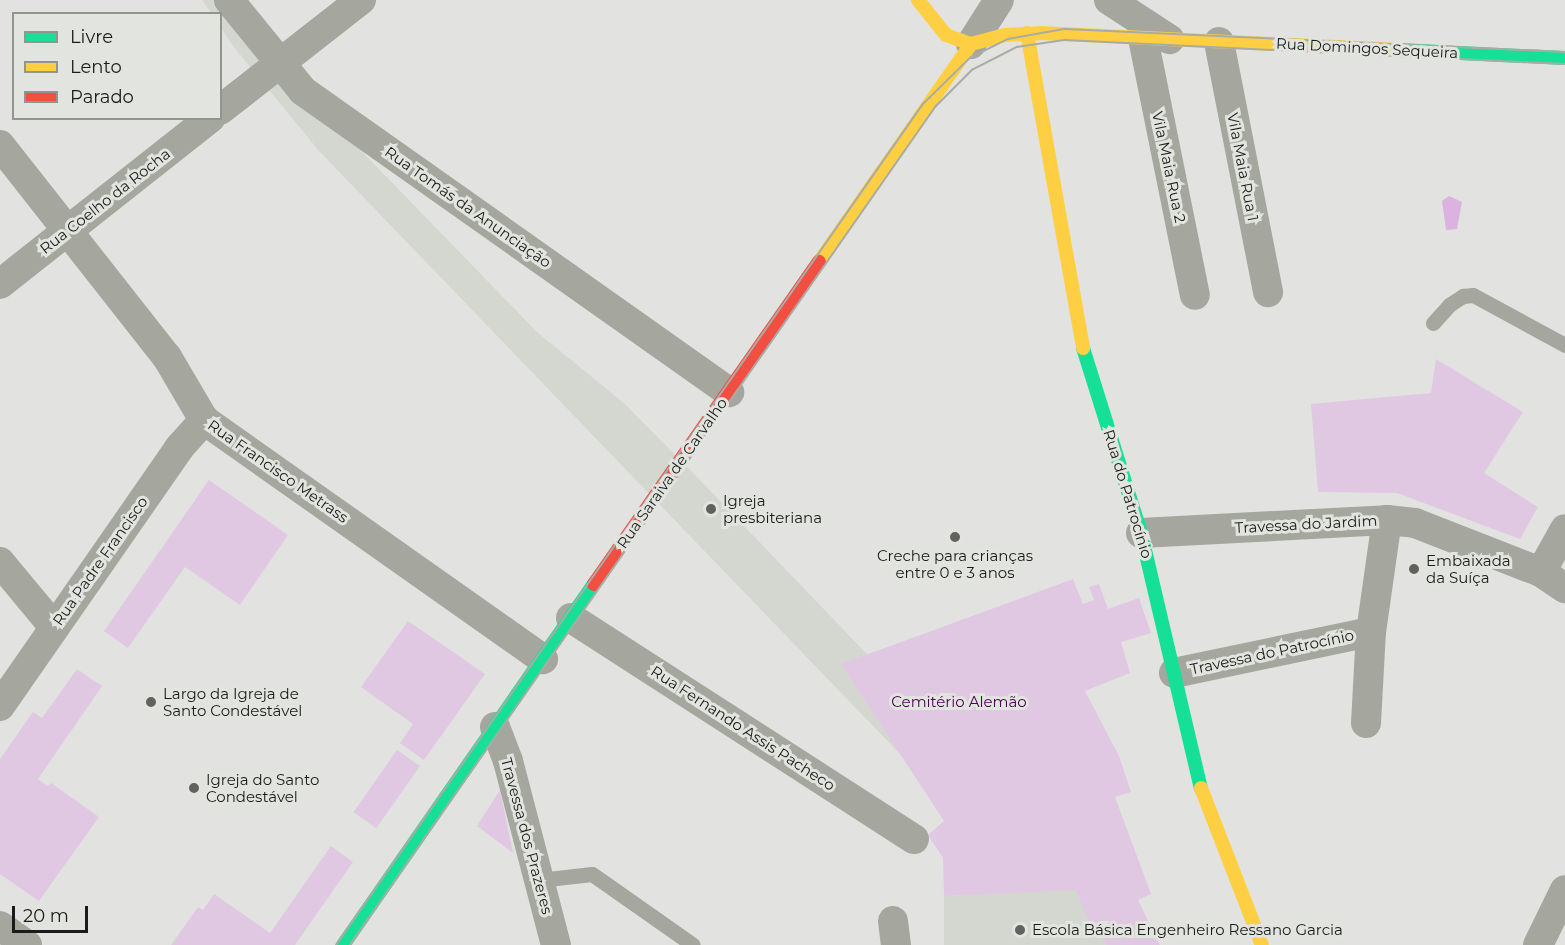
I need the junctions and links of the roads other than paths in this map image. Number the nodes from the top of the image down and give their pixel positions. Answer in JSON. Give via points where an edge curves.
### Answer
{"nodes":[{"id":1,"x":229,"y":0,"type":"edge"},
{"id":2,"x":361,"y":0,"type":"edge"},
{"id":3,"x":918,"y":0,"type":"edge"},
{"id":4,"x":999,"y":0,"type":"edge"},
{"id":5,"x":1109,"y":0,"type":"edge"},
{"id":6,"x":1028,"y":33,"type":"junction"},
{"id":7,"x":1156,"y":39,"type":"junction"},
{"id":8,"x":1219,"y":42,"type":"junction"},
{"id":9,"x":971,"y":44,"type":"junction"},
{"id":10,"x":1565,"y":58,"type":"edge"},
{"id":11,"x":279,"y":64,"type":"junction"},
{"id":12,"x":222,"y":108,"type":"edge"},
{"id":13,"x":207,"y":120,"type":"edge"},
{"id":14,"x":0,"y":145,"type":"edge"},
{"id":15,"x":68,"y":231,"type":"junction"},
{"id":16,"x":0,"y":284,"type":"edge"},
{"id":17,"x":1268,"y":292,"type":"dead end"},
{"id":18,"x":1196,"y":295,"type":"dead end"},
{"id":19,"x":1433,"y":323,"type":"dead end"},
{"id":20,"x":1565,"y":345,"type":"edge"},
{"id":21,"x":729,"y":392,"type":"junction"},
{"id":22,"x":204,"y":420,"type":"junction"},
{"id":23,"x":1387,"y":520,"type":"junction"},
{"id":24,"x":1565,"y":530,"type":"edge"},
{"id":25,"x":1142,"y":533,"type":"junction"},
{"id":26,"x":0,"y":562,"type":"edge"},
{"id":27,"x":1553,"y":580,"type":"edge"},
{"id":28,"x":571,"y":618,"type":"junction"},
{"id":29,"x":54,"y":627,"type":"junction"},
{"id":30,"x":1371,"y":632,"type":"junction"},
{"id":31,"x":543,"y":658,"type":"junction"},
{"id":32,"x":1174,"y":673,"type":"junction"},
{"id":33,"x":0,"y":706,"type":"edge"},
{"id":34,"x":1366,"y":723,"type":"dead end"},
{"id":35,"x":495,"y":727,"type":"junction"},
{"id":36,"x":914,"y":839,"type":"dead end"},
{"id":37,"x":539,"y":880,"type":"junction"},
{"id":38,"x":1565,"y":890,"type":"edge"},
{"id":39,"x":0,"y":926,"type":"edge"},
{"id":40,"x":27,"y":945,"type":"edge"},
{"id":41,"x":343,"y":945,"type":"edge"},
{"id":42,"x":556,"y":945,"type":"edge"},
{"id":43,"x":693,"y":945,"type":"edge"},
{"id":44,"x":1262,"y":945,"type":"edge"},
{"id":45,"x":1538,"y":945,"type":"edge"}],
"edges":[{"from":1,"to":11,"type":"street","name":"Rua Tomás da Anunciação"},
{"from":2,"to":11,"type":"street"},
{"from":3,"to":9,"type":"street","via":[[946,35]]},
{"from":4,"to":9,"type":"street","name":"Rua Saraiva de Carvalho"},
{"from":5,"to":7,"type":"street","name":"Rua Domingos Sequeira"},
{"from":6,"to":7,"type":"street","name":"Rua Domingos Sequeira"},
{"from":6,"to":9,"type":"street","name":"Rua Domingos Sequeira"},
{"from":6,"to":25,"type":"street","name":"Rua do Patrocínio","via":[[1079,336]]},
{"from":7,"to":8,"type":"street","name":"Rua Domingos Sequeira"},
{"from":7,"to":18,"type":"street","name":"Vila Maia Rua 2"},
{"from":8,"to":10,"type":"street","name":"Rua Domingos Sequeira"},
{"from":8,"to":17,"type":"street","name":"Vila Maia Rua 1"},
{"from":9,"to":21,"type":"street","name":"Rua Saraiva de Carvalho"},
{"from":11,"to":12,"type":"street"},
{"from":11,"to":21,"type":"street","name":"Rua Tomás da Anunciação","via":[[303,91]]},
{"from":13,"to":15,"type":"street","name":"Rua Coelho da Rocha"},
{"from":14,"to":15,"type":"street","name":"Rua Francisco Metrass"},
{"from":15,"to":16,"type":"street","name":"Rua Coelho da Rocha"},
{"from":15,"to":22,"type":"street","name":"Rua Francisco Metrass","via":[[167,357]]},
{"from":19,"to":20,"type":"lane","via":[[1449,305],[1473,295]]},
{"from":21,"to":28,"type":"street","name":"Rua Saraiva de Carvalho"},
{"from":22,"to":29,"type":"street","name":"Rua Padre Francisco","via":[[179,448]]},
{"from":22,"to":31,"type":"street","name":"Rua Francisco Metrass"},
{"from":23,"to":25,"type":"street","name":"Travessa do Jardim"},
{"from":23,"to":27,"type":"street","name":"Travessa do Jardim","via":[[1415,523]]},
{"from":23,"to":30,"type":"street","name":"Travessa do Patrocínio"},
{"from":24,"to":27,"type":"street"},
{"from":25,"to":32,"type":"street","name":"Rua do Patrocínio"},
{"from":26,"to":29,"type":"street"},
{"from":28,"to":31,"type":"street","name":"Rua Saraiva de Carvalho"},
{"from":28,"to":36,"type":"street","name":"Rua Fernando Assis Pacheco"},
{"from":29,"to":33,"type":"street","name":"Rua Padre Francisco"},
{"from":30,"to":32,"type":"street","name":"Travessa do Patrocínio"},
{"from":30,"to":34,"type":"street","name":"Travessa do Patrocínio"},
{"from":31,"to":35,"type":"street","name":"Rua Saraiva de Carvalho"},
{"from":32,"to":44,"type":"street","name":"Rua do Patrocínio","via":[[1204,801]]},
{"from":35,"to":37,"type":"street","name":"Travessa dos Prazeres","via":[[508,761]]},
{"from":35,"to":41,"type":"street","name":"Rua Saraiva de Carvalho"},
{"from":37,"to":42,"type":"street","name":"Travessa dos Prazeres"},
{"from":37,"to":43,"type":"lane","via":[[592,874]]},
{"from":38,"to":45,"type":"street"},
{"from":39,"to":40,"type":"street"}]}
